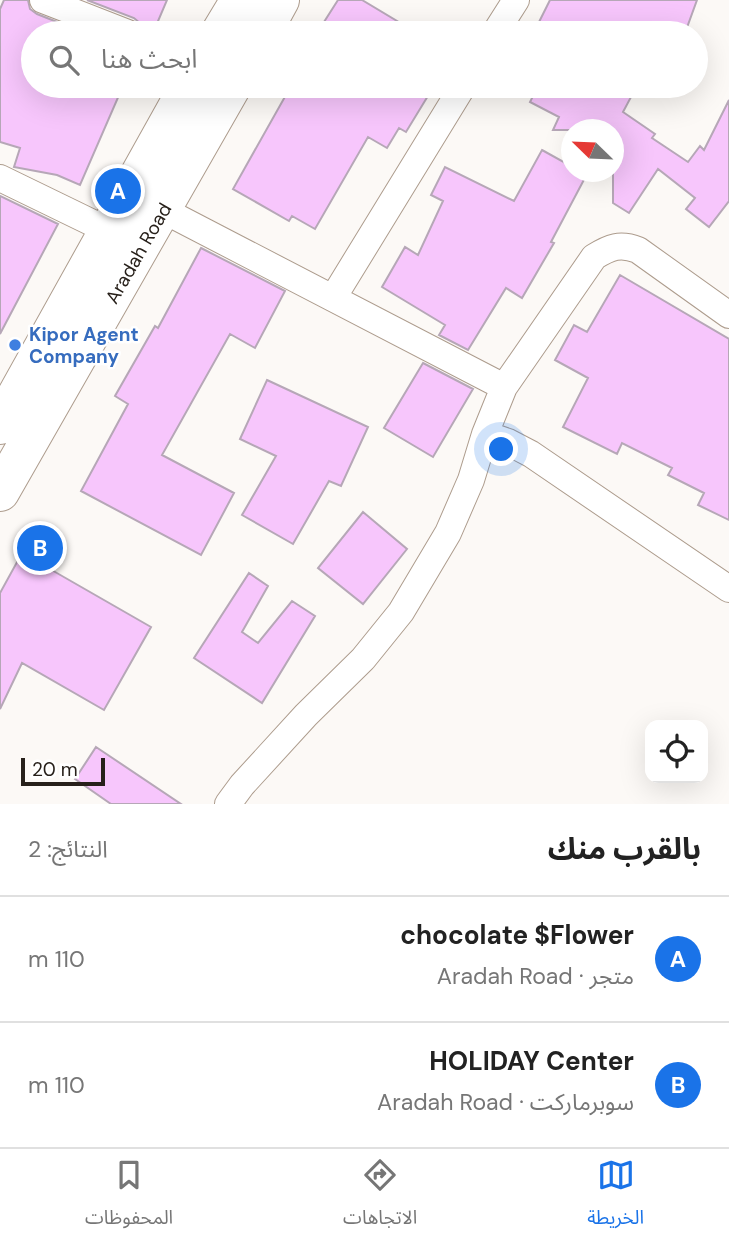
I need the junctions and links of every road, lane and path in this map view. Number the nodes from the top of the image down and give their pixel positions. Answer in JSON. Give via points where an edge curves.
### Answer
{"nodes":[{"id":1,"x":43,"y":0,"type":"edge"},
{"id":2,"x":240,"y":0,"type":"edge"},
{"id":3,"x":280,"y":0,"type":"edge"},
{"id":4,"x":516,"y":0,"type":"edge"},
{"id":5,"x":97,"y":21,"type":"edge"},
{"id":6,"x":227,"y":21,"type":"edge"},
{"id":7,"x":269,"y":21,"type":"edge"},
{"id":8,"x":503,"y":21,"type":"edge"},
{"id":9,"x":182,"y":98,"type":"edge"},
{"id":10,"x":225,"y":98,"type":"edge"},
{"id":11,"x":456,"y":98,"type":"edge"},
{"id":12,"x":0,"y":178,"type":"edge"},
{"id":13,"x":163,"y":210,"type":"junction"},
{"id":14,"x":107,"y":230,"type":"junction"},
{"id":15,"x":333,"y":298,"type":"junction"},
{"id":16,"x":729,"y":315,"type":"edge"},
{"id":17,"x":504,"y":387,"type":"junction"},
{"id":18,"x":1,"y":420,"type":"edge"},
{"id":19,"x":485,"y":435,"type":"junction"},
{"id":20,"x":0,"y":492,"type":"edge"},
{"id":21,"x":729,"y":589,"type":"edge"},
{"id":22,"x":228,"y":804,"type":"edge"}],
"edges":[{"from":1,"to":5,"type":"street"},
{"from":2,"to":6,"type":"main road"},
{"from":3,"to":7,"type":"main road"},
{"from":4,"to":8,"type":"street"},
{"from":9,"to":14,"type":"main road","name":"Aradah Road"},
{"from":10,"to":13,"type":"main road","name":"Aradah Road"},
{"from":11,"to":15,"type":"street"},
{"from":12,"to":14,"type":"street"},
{"from":13,"to":15,"type":"street"},
{"from":13,"to":20,"type":"main road","name":"Aradah Road"},
{"from":14,"to":18,"type":"main road","name":"Aradah Road"},
{"from":15,"to":17,"type":"street"},
{"from":16,"to":17,"type":"street","via":[[638,250],[626,245],[610,247],[594,257]]},
{"from":17,"to":19,"type":"street"},
{"from":19,"to":21,"type":"street","via":[[531,454]]},
{"from":19,"to":22,"type":"street","via":[[449,533],[401,612]]}]}
